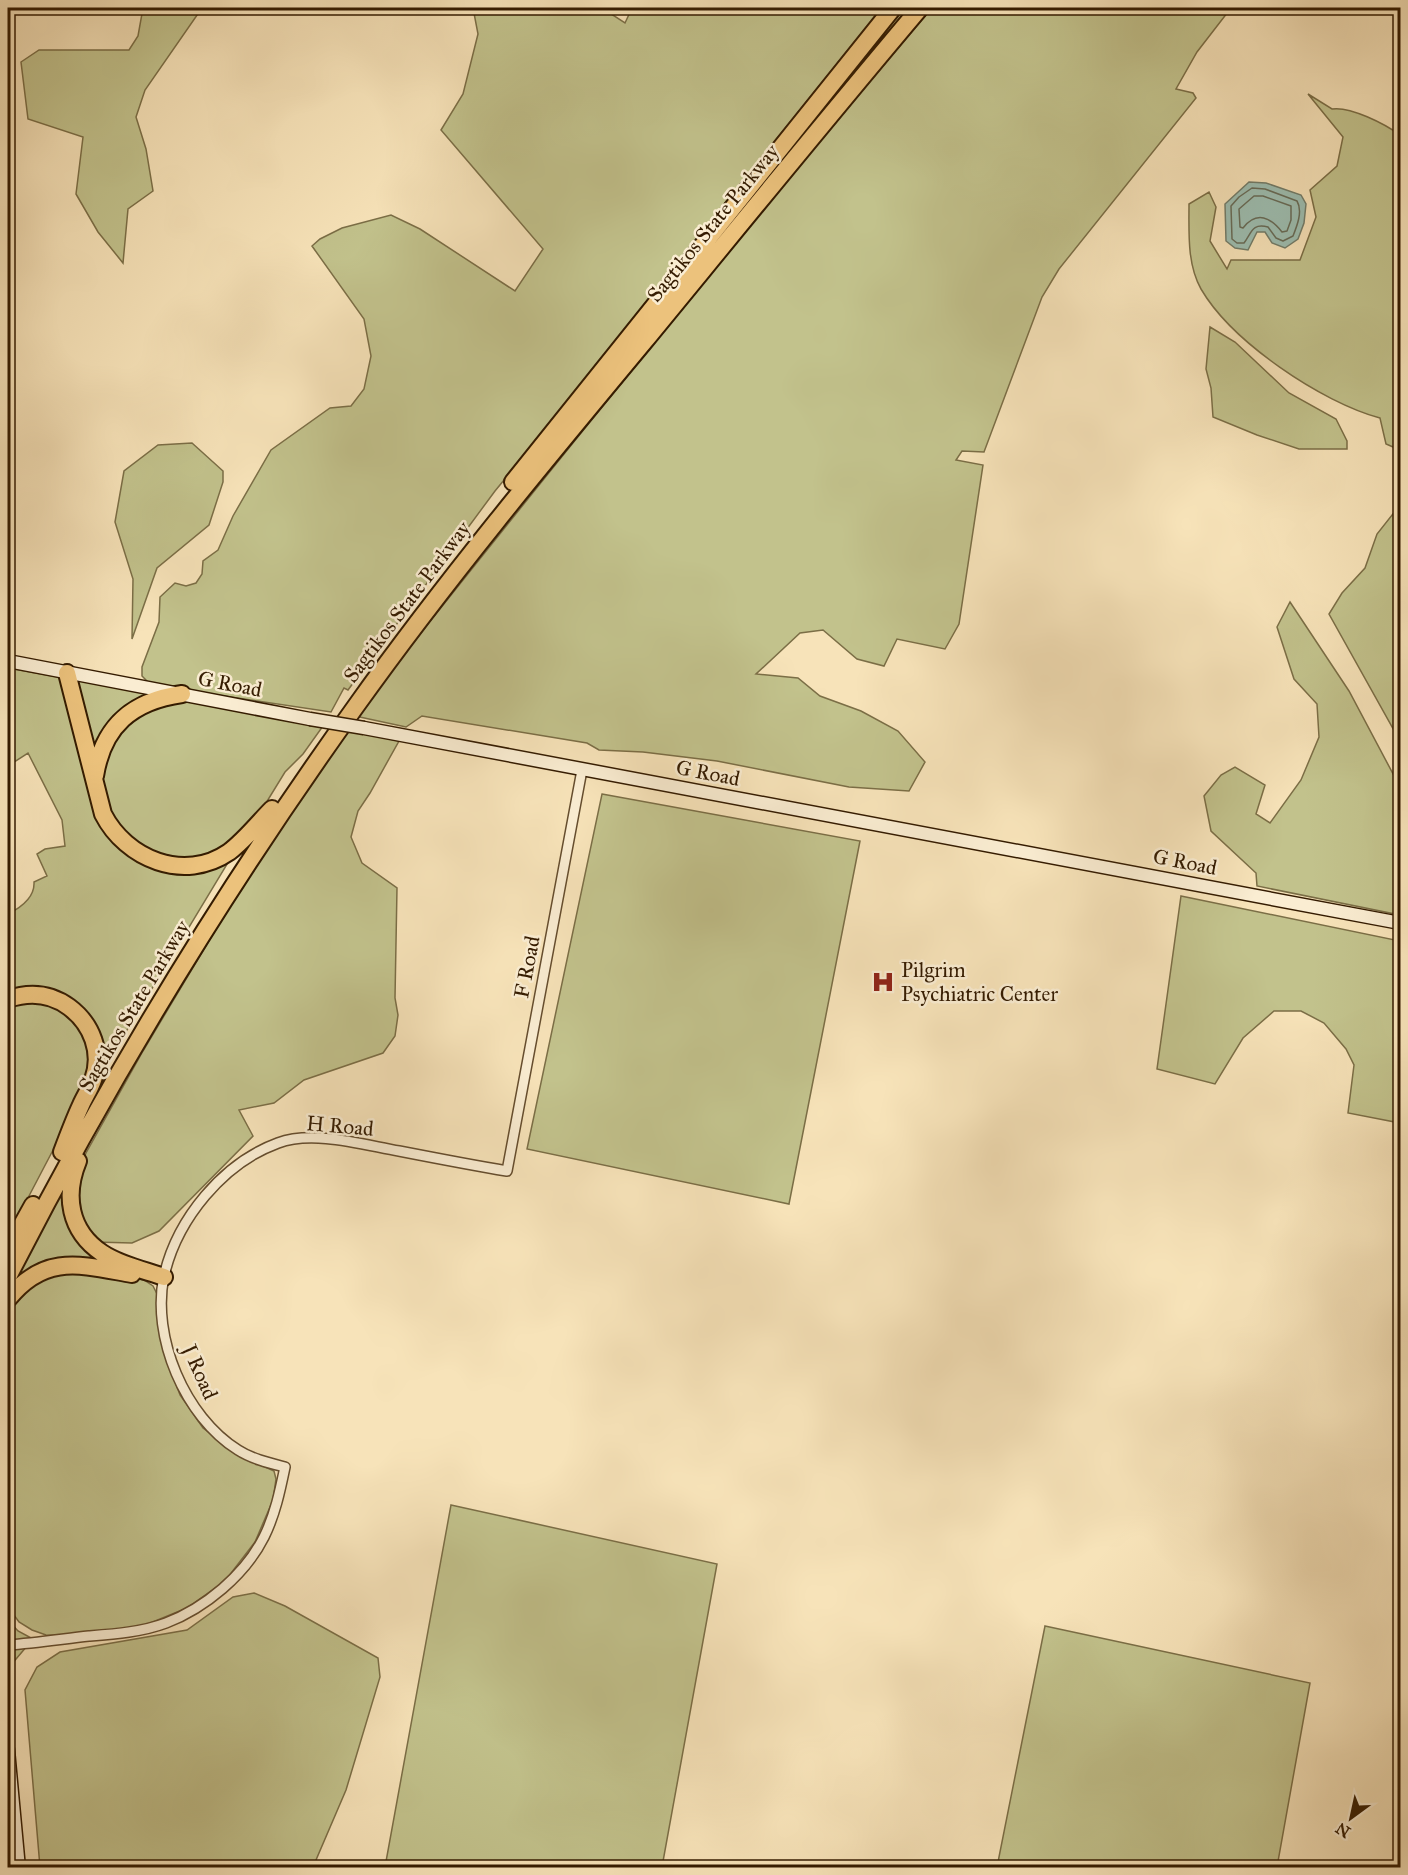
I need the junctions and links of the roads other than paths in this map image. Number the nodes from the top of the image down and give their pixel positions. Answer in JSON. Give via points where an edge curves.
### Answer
{"nodes":[{"id":1,"x":893,"y":8,"type":"edge"},
{"id":2,"x":920,"y":8,"type":"edge"},
{"id":3,"x":8,"y":661,"type":"edge"},
{"id":4,"x":67,"y":673,"type":"junction"},
{"id":5,"x":182,"y":694,"type":"junction"},
{"id":6,"x":582,"y":770,"type":"junction"},
{"id":7,"x":94,"y":783,"type":"junction"},
{"id":8,"x":272,"y":809,"type":"junction"},
{"id":9,"x":1401,"y":923,"type":"edge"},
{"id":10,"x":8,"y":999,"type":"edge"},
{"id":11,"x":124,"y":1063,"type":"junction"},
{"id":12,"x":62,"y":1152,"type":"junction"},
{"id":13,"x":507,"y":1172,"type":"joint"},
{"id":14,"x":8,"y":1250,"type":"edge"},
{"id":15,"x":8,"y":1277,"type":"edge"},
{"id":16,"x":164,"y":1277,"type":"junction"},
{"id":17,"x":8,"y":1299,"type":"edge"},
{"id":18,"x":8,"y":1645,"type":"edge"},
{"id":19,"x":8,"y":1750,"type":"edge"},
{"id":20,"x":19,"y":1868,"type":"edge"}],
"edges":[{"from":1,"to":8,"type":"highway","name":"Sagtikos State Parkway","via":[[422,599]]},
{"from":2,"to":11,"type":"highway","name":"Sagtikos State Parkway","via":[[498,519],[396,652],[255,854]]},
{"from":3,"to":4,"type":"street","name":"G Road"},
{"from":4,"to":5,"type":"street","name":"G Road"},
{"from":4,"to":7,"type":"highway"},
{"from":5,"to":6,"type":"street","name":"G Road","bridge":true},
{"from":5,"to":7,"type":"highway","via":[[155,699],[122,719],[101,749]]},
{"from":6,"to":9,"type":"street","name":"G Road"},
{"from":6,"to":13,"type":"street","name":"F Road"},
{"from":7,"to":8,"type":"highway","via":[[102,814],[121,840],[146,858],[174,865],[195,865],[221,856]]},
{"from":8,"to":12,"type":"highway","name":"Sagtikos State Parkway","via":[[150,999]]},
{"from":10,"to":12,"type":"highway","via":[[34,995],[62,1002],[84,1022],[93,1038],[96,1071]]},
{"from":11,"to":15,"type":"highway","name":"Sagtikos State Parkway"},
{"from":11,"to":16,"type":"highway","via":[[77,1163],[69,1191],[71,1205],[82,1232],[103,1253]]},
{"from":12,"to":14,"type":"highway","name":"Sagtikos State Parkway"},
{"from":13,"to":16,"type":"street","name":"H Road","via":[[345,1141],[299,1139],[278,1143],[226,1173],[200,1201],[170,1254]]},
{"from":16,"to":17,"type":"highway","via":[[65,1264],[36,1274]]},
{"from":16,"to":18,"type":"street","name":"J Road","via":[[167,1344],[193,1407],[204,1422],[238,1450],[285,1467],[264,1538],[223,1588],[166,1623],[137,1631]]},
{"from":19,"to":20,"type":"street"}]}
